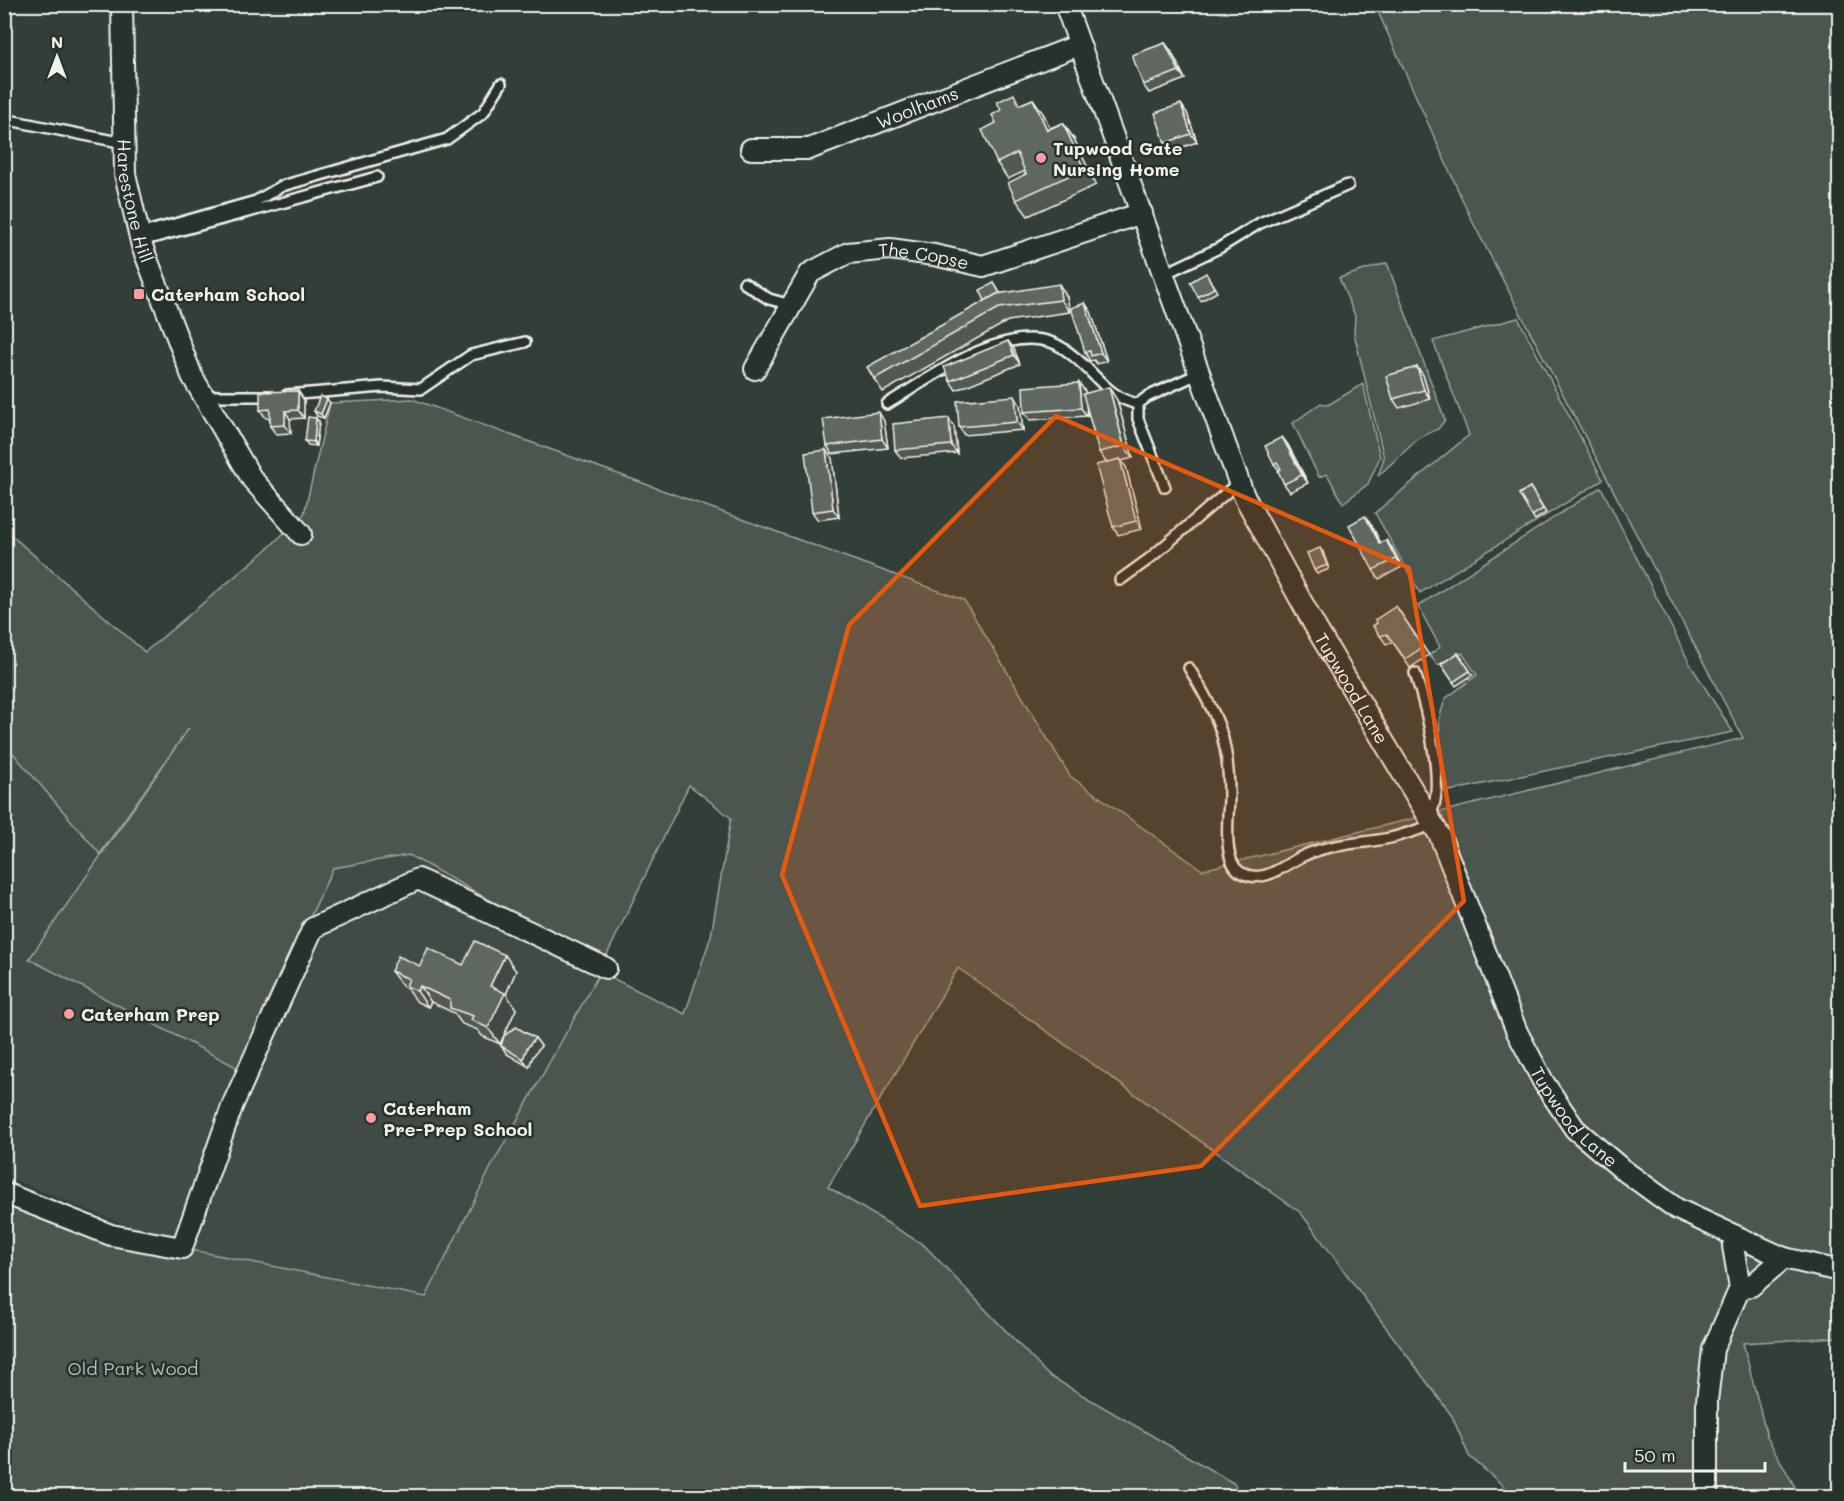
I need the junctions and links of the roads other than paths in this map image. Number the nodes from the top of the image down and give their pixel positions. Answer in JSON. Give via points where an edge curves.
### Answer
{"nodes":[{"id":1,"x":122,"y":4,"type":"edge"},
{"id":2,"x":1065,"y":4,"type":"edge"},
{"id":3,"x":1079,"y":45,"type":"junction"},
{"id":4,"x":501,"y":84,"type":"dead end"},
{"id":5,"x":4,"y":119,"type":"edge"},
{"id":6,"x":124,"y":143,"type":"junction"},
{"id":7,"x":751,"y":149,"type":"dead end"},
{"id":8,"x":377,"y":177,"type":"dead end"},
{"id":9,"x":1348,"y":185,"type":"dead end"},
{"id":10,"x":1142,"y":213,"type":"junction"},
{"id":11,"x":140,"y":238,"type":"junction"},
{"id":12,"x":1164,"y":274,"type":"junction"},
{"id":13,"x":744,"y":283,"type":"dead end"},
{"id":14,"x":791,"y":305,"type":"junction"},
{"id":15,"x":525,"y":342,"type":"dead end"},
{"id":16,"x":755,"y":369,"type":"dead end"},
{"id":17,"x":1200,"y":373,"type":"junction"},
{"id":18,"x":204,"y":396,"type":"junction"},
{"id":19,"x":887,"y":404,"type":"dead end"},
{"id":20,"x":1138,"y":404,"type":"junction"},
{"id":21,"x":1239,"y":482,"type":"junction"},
{"id":22,"x":1165,"y":488,"type":"dead end"},
{"id":23,"x":301,"y":534,"type":"dead end"},
{"id":24,"x":1120,"y":580,"type":"dead end"},
{"id":25,"x":1189,"y":668,"type":"dead end"},
{"id":26,"x":1415,"y":673,"type":"dead end"},
{"id":27,"x":1431,"y":821,"type":"junction"},
{"id":28,"x":606,"y":968,"type":"dead end"},
{"id":29,"x":4,"y":1193,"type":"edge"},
{"id":30,"x":1735,"y":1238,"type":"junction"},
{"id":31,"x":1784,"y":1258,"type":"junction"},
{"id":32,"x":1839,"y":1271,"type":"edge"},
{"id":33,"x":1740,"y":1288,"type":"junction"},
{"id":34,"x":1707,"y":1497,"type":"edge"}],
"edges":[{"from":1,"to":6,"type":"street","name":"Harestone Hill"},
{"from":2,"to":3,"type":"street","name":"Tupwood Lane"},
{"from":3,"to":7,"type":"street","name":"Woolhams","via":[[809,149]]},
{"from":3,"to":10,"type":"street","name":"Tupwood Lane"},
{"from":4,"to":11,"type":"lane","via":[[483,113],[447,139],[282,186],[256,201]]},
{"from":5,"to":6,"type":"lane"},
{"from":6,"to":11,"type":"street","name":"Harestone Hill","via":[[125,174]]},
{"from":8,"to":11,"type":"lane"},
{"from":9,"to":12,"type":"lane","via":[[1260,222],[1220,248]]},
{"from":10,"to":12,"type":"street","name":"Tupwood Lane"},
{"from":10,"to":14,"type":"street","name":"The Copse","via":[[992,265],[890,249],[848,253],[810,273]]},
{"from":11,"to":18,"type":"street","name":"Harestone Hill","via":[[192,376]]},
{"from":12,"to":17,"type":"street","name":"Tupwood Lane"},
{"from":13,"to":14,"type":"lane","via":[[769,299]]},
{"from":14,"to":16,"type":"street","name":"The Copse"},
{"from":15,"to":18,"type":"lane","via":[[471,355],[421,389],[382,387]]},
{"from":17,"to":20,"type":"lane"},
{"from":17,"to":21,"type":"street","name":"Tupwood Lane"},
{"from":18,"to":23,"type":"street","name":"Harestone Hill","via":[[252,479]]},
{"from":19,"to":20,"type":"lane","via":[[985,349],[1027,339],[1051,342],[1077,359],[1122,401]]},
{"from":20,"to":22,"type":"lane","via":[[1138,419]]},
{"from":21,"to":24,"type":"lane"},
{"from":21,"to":27,"type":"street","name":"Tupwood Lane","via":[[1316,628]]},
{"from":25,"to":27,"type":"lane","via":[[1216,714],[1224,739],[1229,776],[1227,848],[1233,865],[1242,873],[1266,875],[1333,845],[1391,838]]},
{"from":26,"to":27,"type":"lane","via":[[1430,724],[1436,790]]},
{"from":27,"to":30,"type":"street","name":"Tupwood Lane","via":[[1517,1032],[1559,1108],[1575,1129],[1631,1176],[1677,1209]]},
{"from":28,"to":29,"type":"street","via":[[418,879],[313,928],[233,1104],[182,1248],[111,1235]]},
{"from":30,"to":31,"type":"street","name":"Tupwood Lane"},
{"from":30,"to":33,"type":"street"},
{"from":31,"to":32,"type":"street","name":"Tupwood Lane"},
{"from":31,"to":33,"type":"street","via":[[1751,1286]]},
{"from":33,"to":34,"type":"street","via":[[1713,1349],[1707,1401]]}]}
